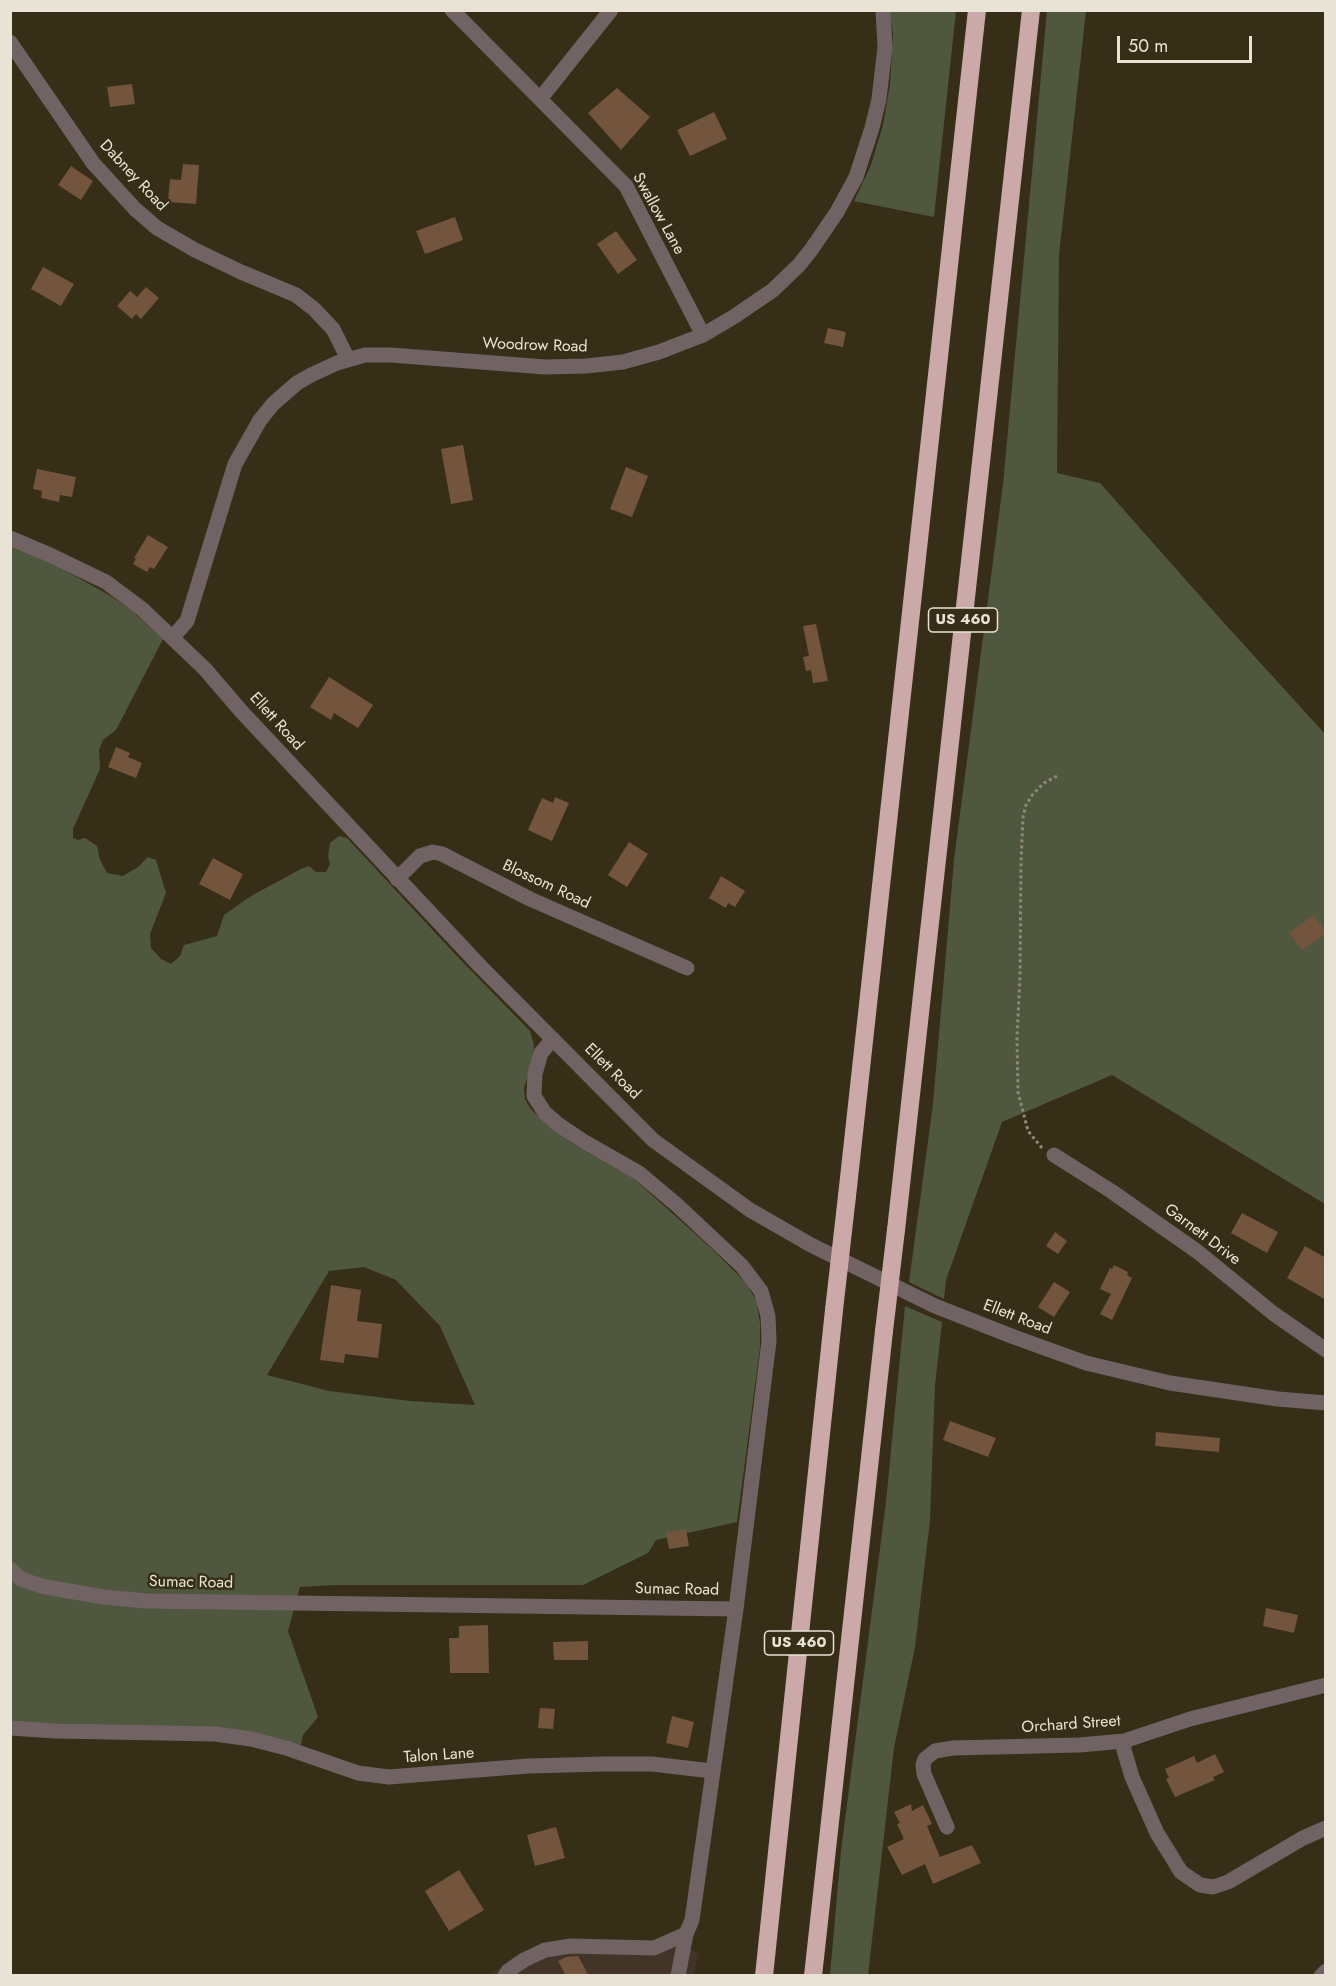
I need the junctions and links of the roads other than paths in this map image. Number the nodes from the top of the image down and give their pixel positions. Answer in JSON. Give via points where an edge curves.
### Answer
{"nodes":[{"id":1,"x":452,"y":10,"type":"edge"},
{"id":2,"x":611,"y":10,"type":"edge"},
{"id":3,"x":883,"y":10,"type":"edge"},
{"id":4,"x":977,"y":10,"type":"edge"},
{"id":5,"x":1031,"y":10,"type":"edge"},
{"id":6,"x":10,"y":42,"type":"edge"},
{"id":7,"x":540,"y":99,"type":"junction"},
{"id":8,"x":703,"y":335,"type":"junction"},
{"id":9,"x":348,"y":359,"type":"junction"},
{"id":10,"x":10,"y":538,"type":"edge"},
{"id":11,"x":173,"y":636,"type":"junction"},
{"id":12,"x":397,"y":879,"type":"junction"},
{"id":13,"x":687,"y":968,"type":"dead end"},
{"id":14,"x":553,"y":1039,"type":"junction"},
{"id":15,"x":1054,"y":1155,"type":"road end"},
{"id":16,"x":1326,"y":1350,"type":"edge"},
{"id":17,"x":1326,"y":1403,"type":"edge"},
{"id":18,"x":10,"y":1569,"type":"edge"},
{"id":19,"x":736,"y":1609,"type":"junction"},
{"id":20,"x":1326,"y":1685,"type":"edge"},
{"id":21,"x":10,"y":1728,"type":"edge"},
{"id":22,"x":1124,"y":1741,"type":"junction"},
{"id":23,"x":712,"y":1771,"type":"junction"},
{"id":24,"x":947,"y":1827,"type":"dead end"},
{"id":25,"x":1326,"y":1828,"type":"edge"},
{"id":26,"x":686,"y":1934,"type":"junction"},
{"id":27,"x":654,"y":1948,"type":"junction"},
{"id":28,"x":1326,"y":1971,"type":"edge"},
{"id":29,"x":678,"y":1975,"type":"edge"},
{"id":30,"x":505,"y":1976,"type":"edge"},
{"id":31,"x":764,"y":1976,"type":"edge"},
{"id":32,"x":813,"y":1976,"type":"edge"},
{"id":33,"x":1321,"y":1976,"type":"edge"}],
"edges":[{"from":1,"to":7,"type":"street","name":"Swallow Lane"},
{"from":2,"to":7,"type":"street"},
{"from":3,"to":8,"type":"street","name":"Woodrow Road","via":[[885,47],[879,99],[864,155],[842,203],[792,272],[750,307]]},
{"from":4,"to":31,"type":"highway","number":"US 460","bridge":true},
{"from":5,"to":32,"type":"highway","number":"US 460","bridge":true},
{"from":6,"to":9,"type":"street","name":"Dabney Road","via":[[93,163],[135,209],[157,228],[195,250],[296,295],[333,329]]},
{"from":7,"to":8,"type":"street","name":"Swallow Lane","via":[[626,186]]},
{"from":8,"to":9,"type":"street","name":"Woodrow Road","via":[[637,359],[586,366],[519,366],[391,355]]},
{"from":9,"to":11,"type":"street","name":"Woodrow Road","via":[[297,383],[260,420],[235,464],[187,621]]},
{"from":10,"to":11,"type":"street","name":"Ellett Road","via":[[105,582]]},
{"from":11,"to":12,"type":"street","name":"Ellett Road"},
{"from":12,"to":13,"type":"street","name":"Blossom Road","via":[[420,856],[442,854],[530,899]]},
{"from":12,"to":14,"type":"street","name":"Ellett Road"},
{"from":14,"to":17,"type":"street","name":"Ellett Road","via":[[652,1140],[750,1210],[811,1245],[935,1305],[1086,1363],[1170,1383]]},
{"from":14,"to":19,"type":"street","name":"Sumac Road","via":[[542,1053],[535,1074],[534,1096],[545,1113],[583,1141],[639,1173],[742,1266],[761,1292],[768,1316],[769,1341]]},
{"from":15,"to":16,"type":"street","name":"Garnett Drive","via":[[1198,1252],[1274,1314]]},
{"from":18,"to":19,"type":"street","name":"Sumac Road","via":[[21,1579],[41,1586],[147,1601]]},
{"from":19,"to":23,"type":"street"},
{"from":20,"to":22,"type":"street","name":"Orchard Street","via":[[1190,1719]]},
{"from":21,"to":23,"type":"street","name":"Talon Lane","via":[[215,1734],[251,1739],[358,1773],[389,1777],[604,1764],[652,1764]]},
{"from":22,"to":24,"type":"street","name":"Orchard Street","via":[[935,1751],[925,1759],[924,1774]]},
{"from":22,"to":25,"type":"street","via":[[1132,1777],[1157,1833],[1181,1872],[1200,1885],[1213,1887],[1227,1882]]},
{"from":23,"to":26,"type":"street","via":[[692,1920]]},
{"from":26,"to":27,"type":"street"},
{"from":26,"to":29,"type":"street"},
{"from":27,"to":29,"type":"street","via":[[668,1956]]},
{"from":27,"to":30,"type":"street","via":[[571,1946],[545,1950],[524,1960]]},
{"from":28,"to":33,"type":"street"}]}
